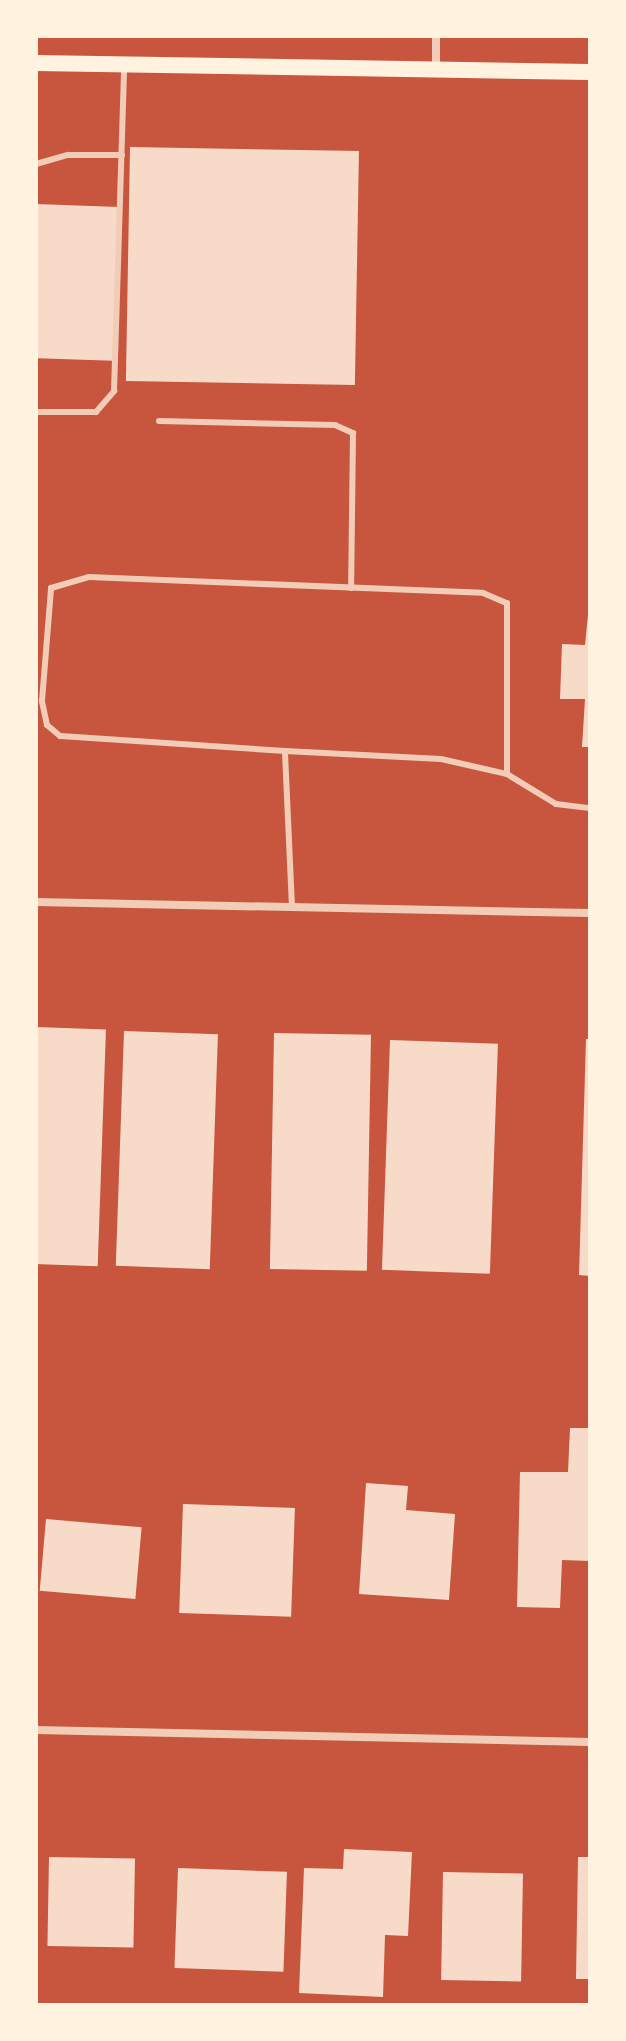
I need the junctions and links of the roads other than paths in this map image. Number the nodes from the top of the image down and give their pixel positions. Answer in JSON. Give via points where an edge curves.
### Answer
{"nodes":[{"id":1,"x":436,"y":36,"type":"edge"},
{"id":2,"x":36,"y":63,"type":"edge"},
{"id":3,"x":124,"y":64,"type":"junction"},
{"id":4,"x":436,"y":67,"type":"junction"},
{"id":5,"x":590,"y":72,"type":"edge"},
{"id":6,"x":122,"y":155,"type":"junction"},
{"id":7,"x":36,"y":164,"type":"edge"},
{"id":8,"x":36,"y":412,"type":"edge"},
{"id":9,"x":159,"y":421,"type":"dead end"},
{"id":10,"x":351,"y":588,"type":"junction"},
{"id":11,"x":285,"y":751,"type":"junction"},
{"id":12,"x":507,"y":774,"type":"junction"},
{"id":13,"x":590,"y":808,"type":"edge"},
{"id":14,"x":36,"y":902,"type":"edge"},
{"id":15,"x":292,"y":907,"type":"junction"},
{"id":16,"x":590,"y":913,"type":"edge"},
{"id":17,"x":36,"y":1730,"type":"edge"},
{"id":18,"x":590,"y":1742,"type":"edge"}],
"edges":[{"from":1,"to":4,"type":"street"},
{"from":2,"to":3,"type":"main road"},
{"from":3,"to":4,"type":"main road"},
{"from":3,"to":6,"type":"lane"},
{"from":4,"to":5,"type":"main road"},
{"from":6,"to":7,"type":"lane"},
{"from":6,"to":8,"type":"lane","via":[[114,391],[96,412]]},
{"from":9,"to":10,"type":"lane","via":[[335,425],[353,433]]},
{"from":10,"to":11,"type":"lane","via":[[89,577],[51,588],[42,701],[47,725],[60,736]]},
{"from":10,"to":12,"type":"lane","via":[[483,593],[507,603]]},
{"from":11,"to":12,"type":"lane","via":[[441,759]]},
{"from":11,"to":15,"type":"lane"},
{"from":12,"to":13,"type":"lane","via":[[535,797]]},
{"from":14,"to":15,"type":"street"},
{"from":15,"to":16,"type":"street"},
{"from":17,"to":18,"type":"street"}]}
